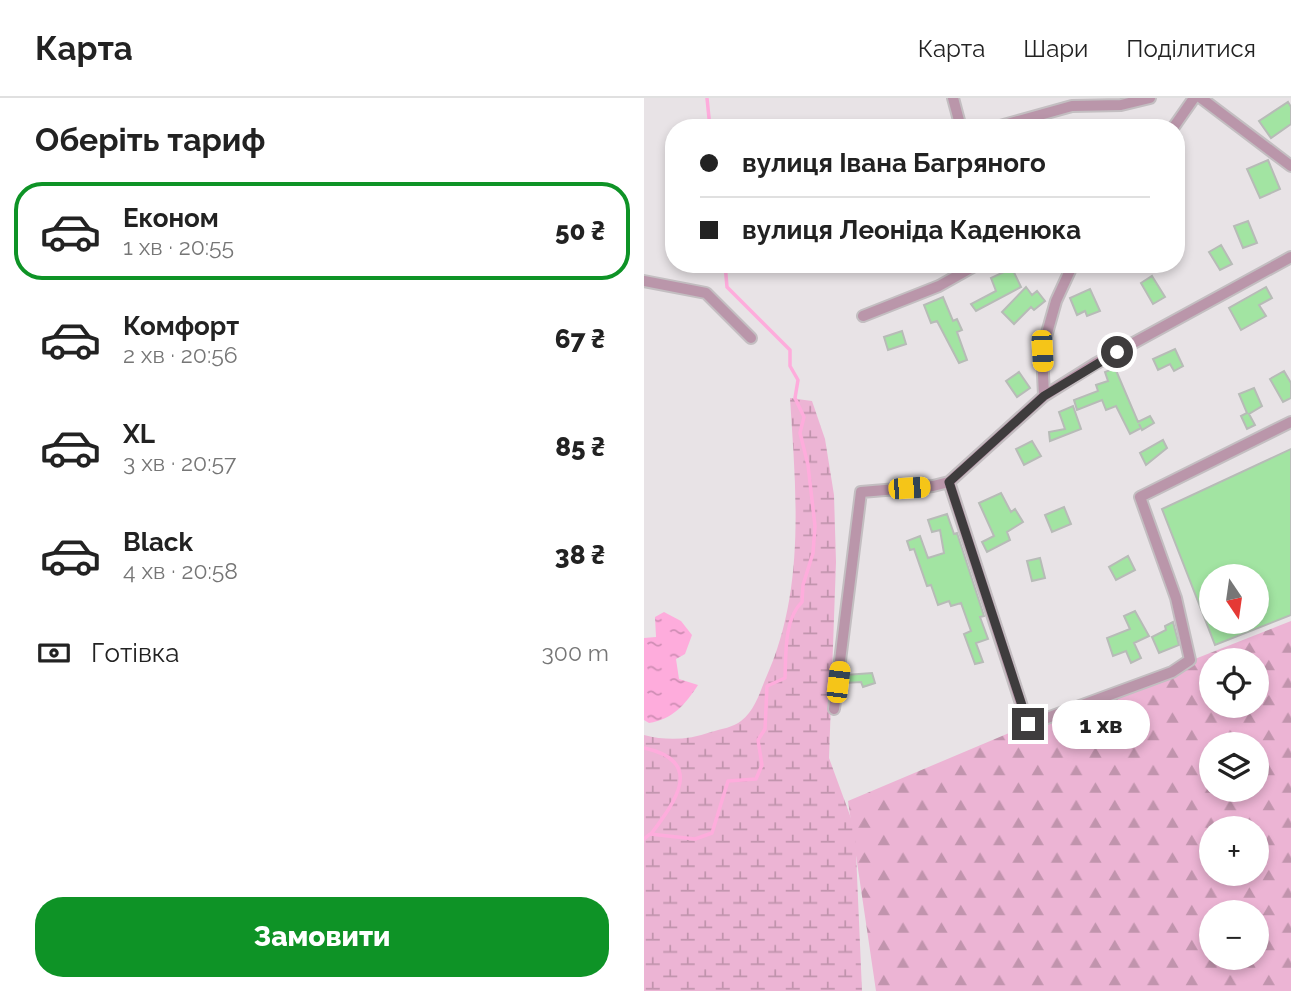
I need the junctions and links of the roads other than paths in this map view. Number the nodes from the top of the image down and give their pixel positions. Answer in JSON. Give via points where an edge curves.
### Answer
{"nodes":[{"id":1,"x":953,"y":98,"type":"edge"},
{"id":2,"x":1150,"y":98,"type":"edge"},
{"id":3,"x":1194,"y":98,"type":"edge"},
{"id":4,"x":1201,"y":98,"type":"edge"},
{"id":5,"x":959,"y":119,"type":"edge"},
{"id":6,"x":1025,"y":119,"type":"edge"},
{"id":7,"x":1179,"y":119,"type":"edge"},
{"id":8,"x":1291,"y":166,"type":"edge"},
{"id":9,"x":1291,"y":257,"type":"edge"},
{"id":10,"x":962,"y":273,"type":"edge"},
{"id":11,"x":1069,"y":273,"type":"edge"},
{"id":12,"x":644,"y":282,"type":"edge"},
{"id":13,"x":863,"y":316,"type":"dead end"},
{"id":14,"x":751,"y":338,"type":"dead end"},
{"id":15,"x":1044,"y":396,"type":"junction"},
{"id":16,"x":1291,"y":422,"type":"edge"},
{"id":17,"x":949,"y":482,"type":"junction"},
{"id":18,"x":834,"y":709,"type":"dead end"}],
"edges":[{"from":1,"to":5,"type":"street"},
{"from":2,"to":6,"type":"street","via":[[1121,105],[1072,106]]},
{"from":3,"to":7,"type":"street"},
{"from":4,"to":8,"type":"street"},
{"from":9,"to":15,"type":"street"},
{"from":10,"to":13,"type":"street"},
{"from":11,"to":15,"type":"street","via":[[1042,351]]},
{"from":12,"to":14,"type":"street","via":[[706,293]]},
{"from":15,"to":17,"type":"street"},
{"from":16,"to":17,"type":"street","via":[[1140,497],[1179,608],[1190,660],[1172,672],[1028,724]]},
{"from":17,"to":18,"type":"street","via":[[861,492]]}]}
